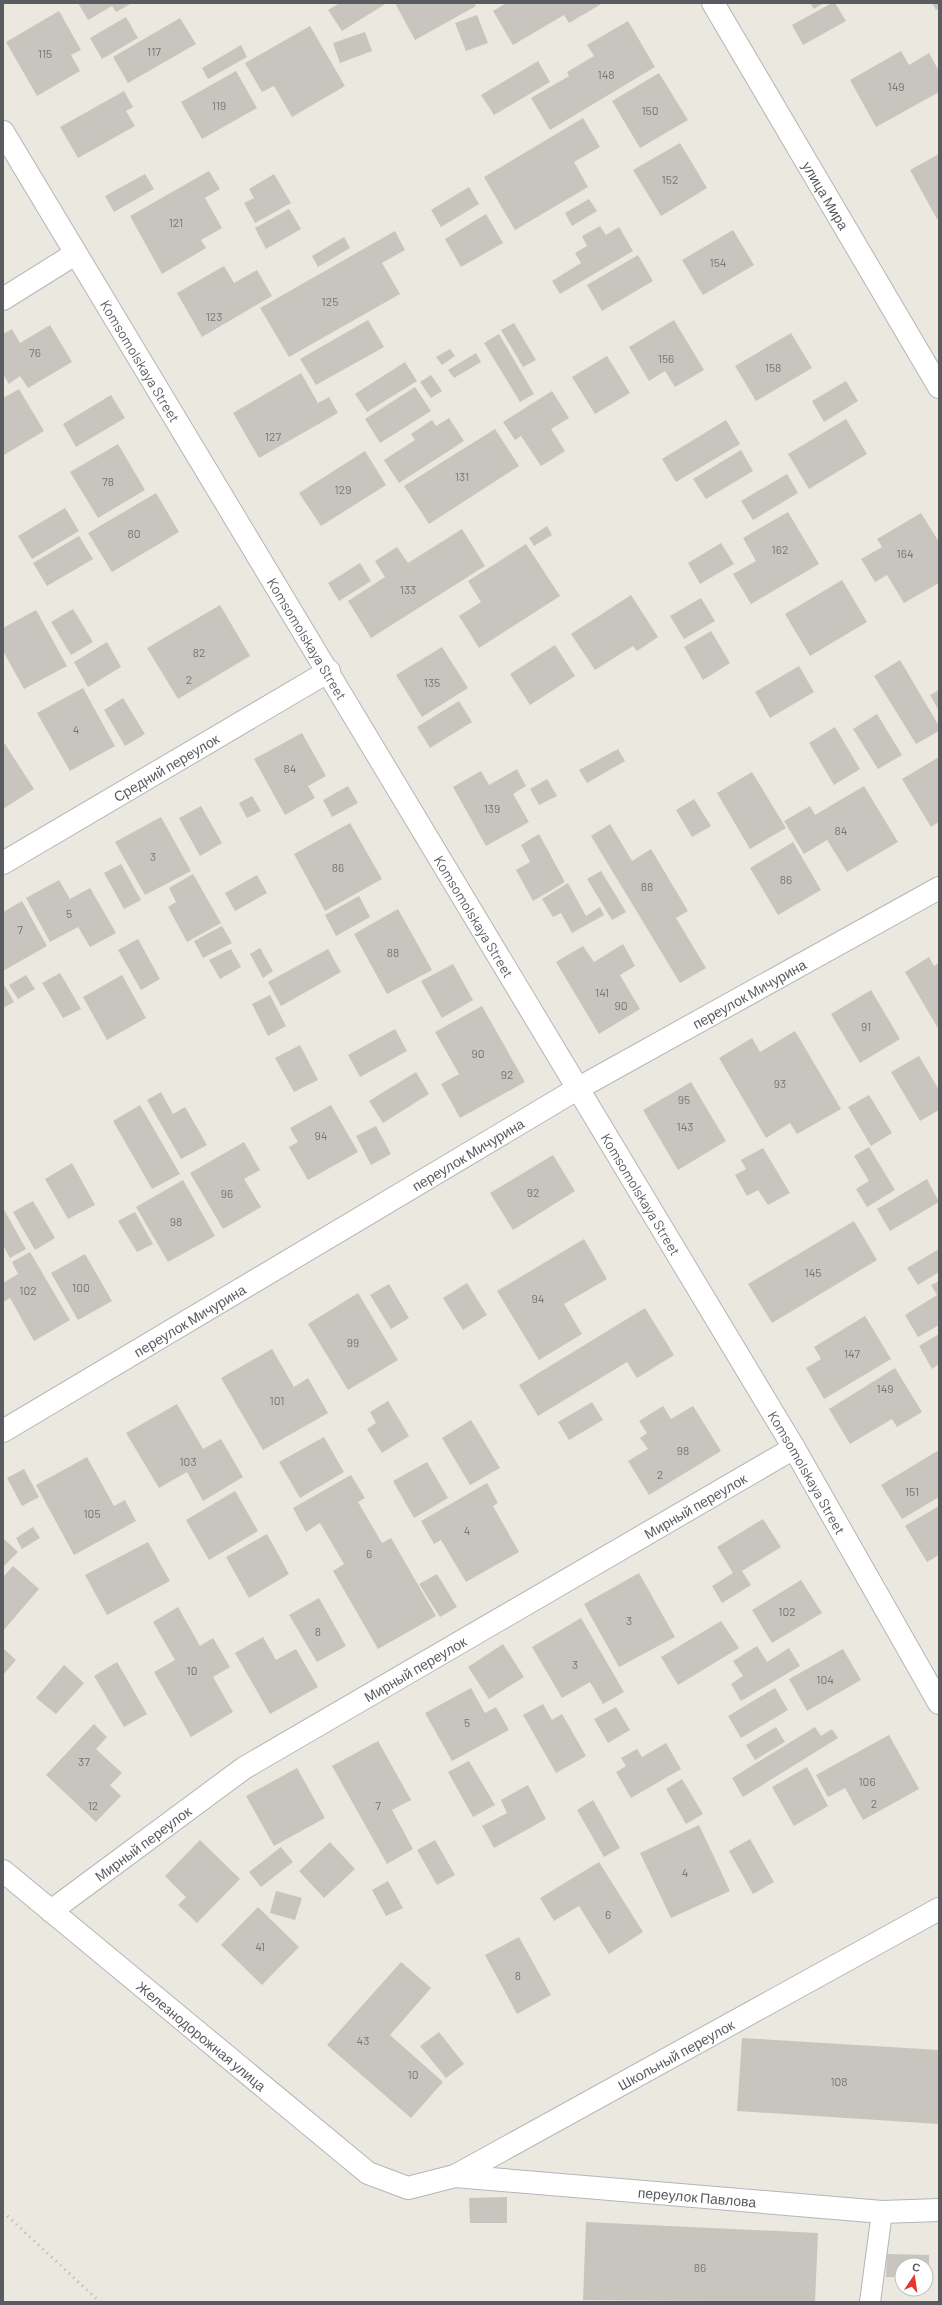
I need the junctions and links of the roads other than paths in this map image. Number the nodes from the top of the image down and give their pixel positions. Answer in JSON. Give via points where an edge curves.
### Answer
{"nodes":[{"id":1,"x":713,"y":3,"type":"edge"},
{"id":2,"x":3,"y":132,"type":"edge"},
{"id":3,"x":75,"y":254,"type":"junction"},
{"id":4,"x":3,"y":299,"type":"edge"},
{"id":5,"x":939,"y":387,"type":"edge"},
{"id":6,"x":329,"y":671,"type":"junction"},
{"id":7,"x":3,"y":862,"type":"edge"},
{"id":8,"x":939,"y":888,"type":"edge"},
{"id":9,"x":577,"y":1088,"type":"junction"},
{"id":10,"x":3,"y":1431,"type":"edge"},
{"id":11,"x":794,"y":1448,"type":"junction"},
{"id":12,"x":939,"y":1703,"type":"edge"},
{"id":13,"x":3,"y":1871,"type":"edge"},
{"id":14,"x":939,"y":1909,"type":"edge"},
{"id":15,"x":51,"y":1912,"type":"junction"},
{"id":16,"x":456,"y":2176,"type":"junction"},
{"id":17,"x":408,"y":2188,"type":"joint"},
{"id":18,"x":939,"y":2210,"type":"edge"},
{"id":19,"x":882,"y":2212,"type":"junction"},
{"id":20,"x":870,"y":2302,"type":"edge"}],
"edges":[{"from":1,"to":5,"type":"street","name":"улица Мира"},
{"from":2,"to":3,"type":"street","name":"Komsomolskaya Street"},
{"from":3,"to":4,"type":"street"},
{"from":3,"to":6,"type":"street","name":"Komsomolskaya Street"},
{"from":6,"to":7,"type":"street","name":"Средний переулок"},
{"from":6,"to":9,"type":"street","name":"Komsomolskaya Street"},
{"from":8,"to":9,"type":"street","name":"переулок Мичурина"},
{"from":9,"to":10,"type":"street","name":"переулок Мичурина"},
{"from":9,"to":11,"type":"street","name":"Komsomolskaya Street"},
{"from":11,"to":12,"type":"street","name":"Komsomolskaya Street"},
{"from":11,"to":15,"type":"street","name":"Мирный переулок","via":[[244,1768]]},
{"from":13,"to":15,"type":"street","name":"Железнодорожная улица"},
{"from":14,"to":16,"type":"street","name":"Школьный переулок"},
{"from":15,"to":17,"type":"street","name":"Железнодорожная улица","via":[[368,2173]]},
{"from":16,"to":17,"type":"street","name":"Школьный переулок"},
{"from":16,"to":19,"type":"street","name":"переулок Павлова"},
{"from":18,"to":19,"type":"street","name":"переулок Павлова"},
{"from":19,"to":20,"type":"lane"}]}
